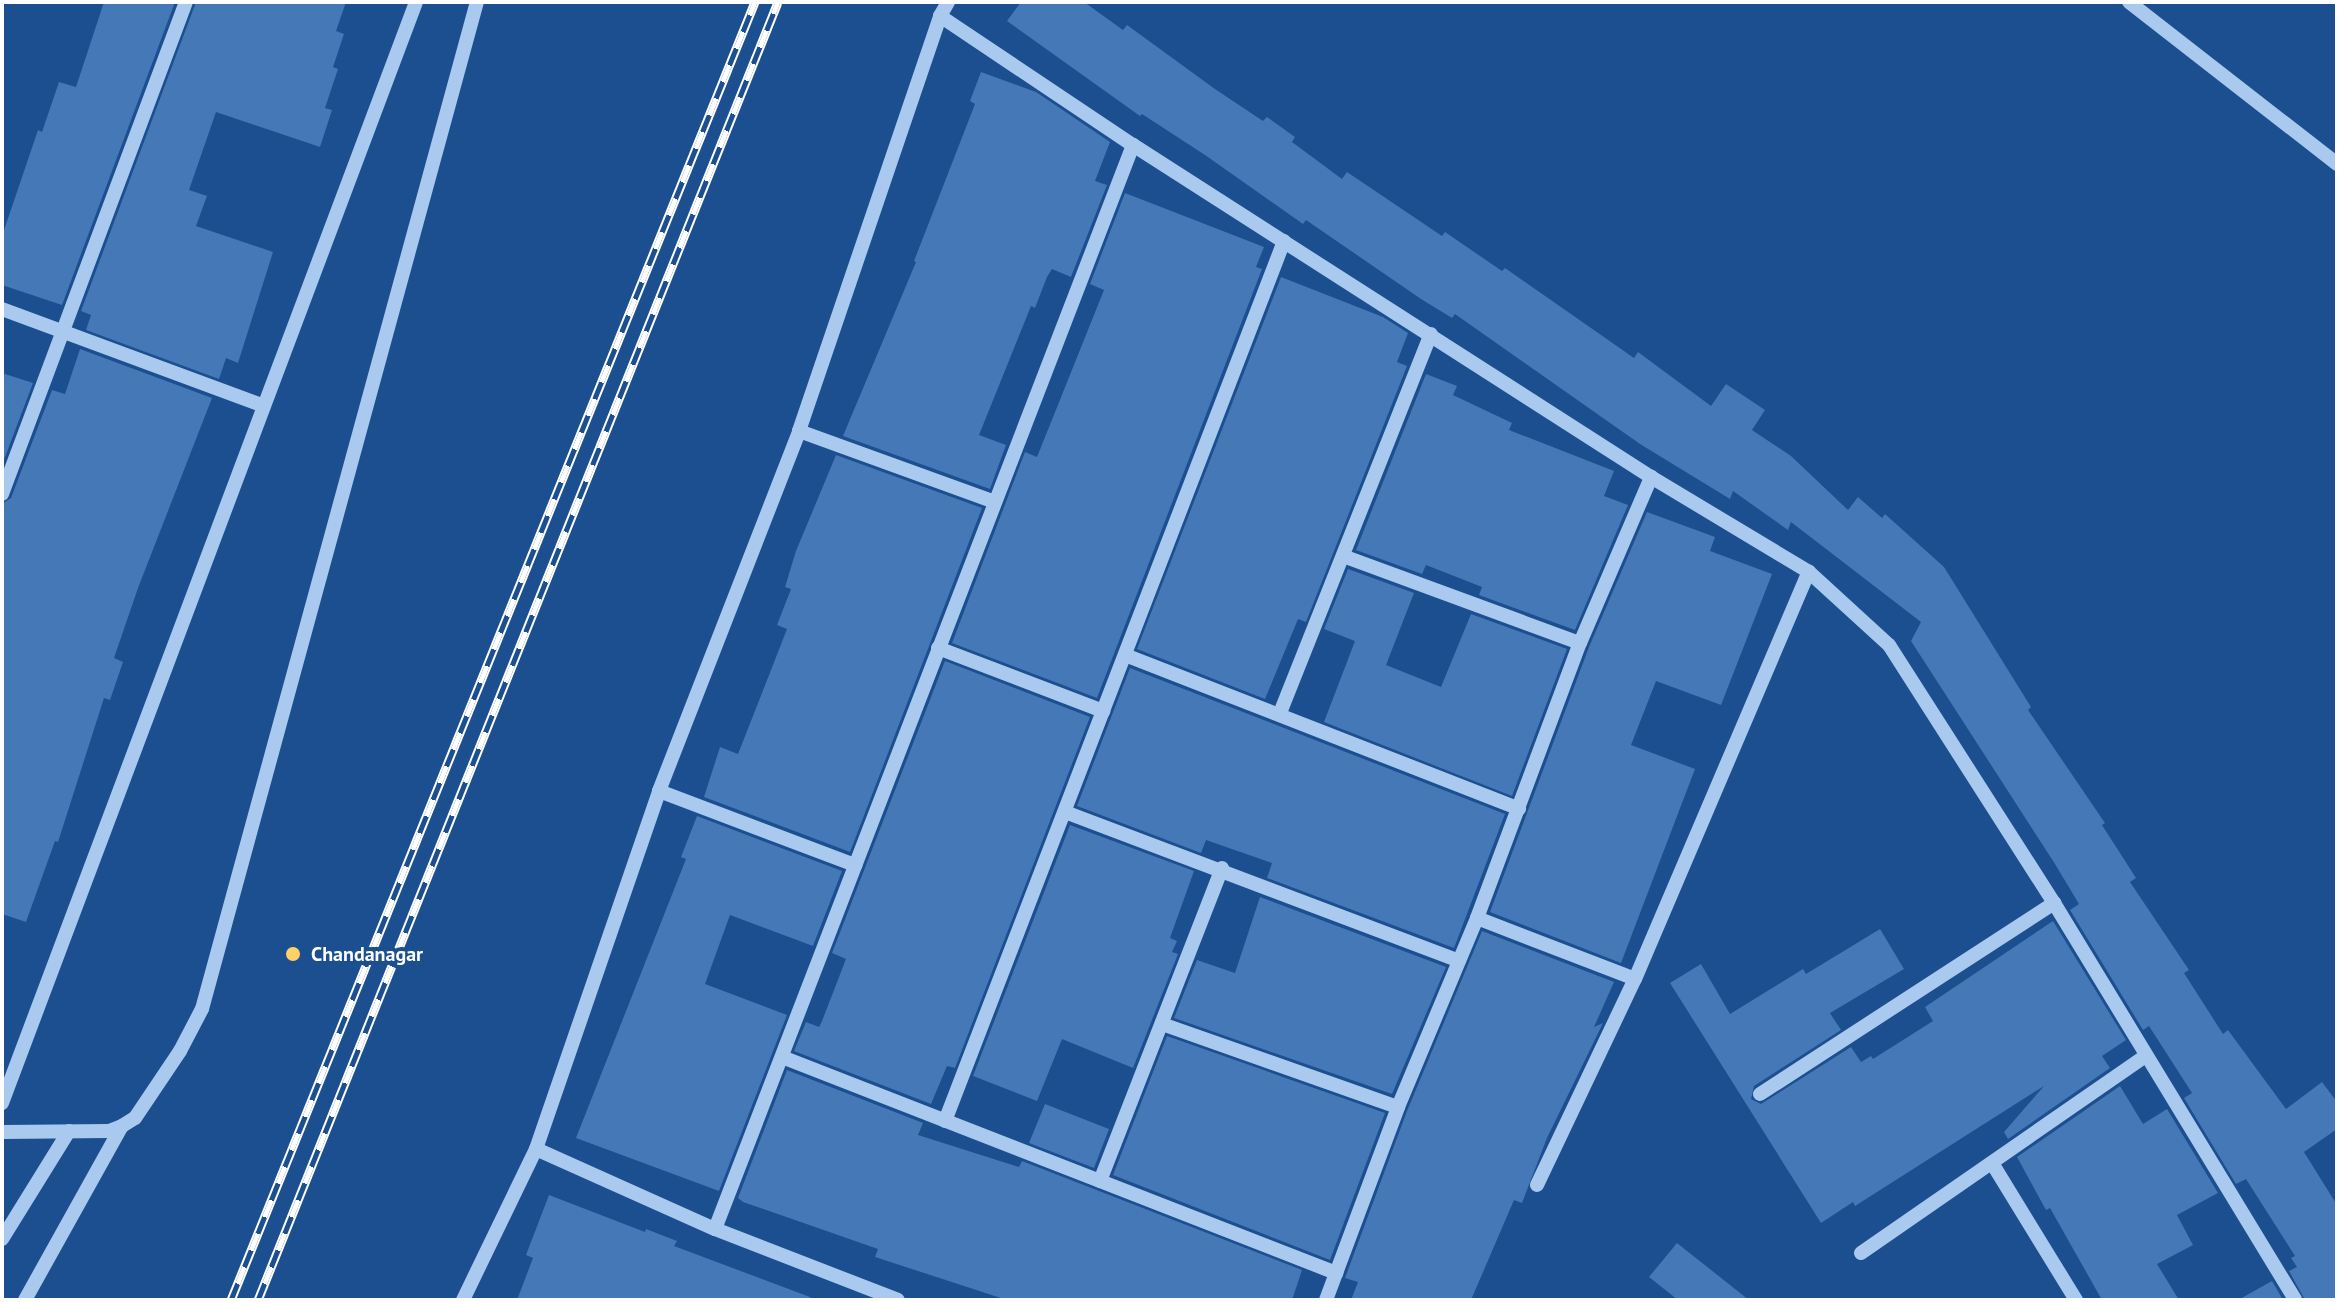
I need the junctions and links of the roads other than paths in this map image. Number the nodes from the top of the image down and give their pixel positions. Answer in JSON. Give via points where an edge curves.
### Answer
{"nodes":[{"id":1,"x":186,"y":2,"type":"edge"},
{"id":2,"x":416,"y":2,"type":"edge"},
{"id":3,"x":477,"y":2,"type":"edge"},
{"id":4,"x":948,"y":2,"type":"edge"},
{"id":5,"x":2129,"y":2,"type":"edge"},
{"id":6,"x":940,"y":16,"type":"junction"},
{"id":7,"x":1133,"y":145,"type":"junction"},
{"id":8,"x":2337,"y":164,"type":"edge"},
{"id":9,"x":1284,"y":241,"type":"junction"},
{"id":10,"x":2,"y":309,"type":"edge"},
{"id":11,"x":65,"y":331,"type":"junction"},
{"id":12,"x":1431,"y":334,"type":"junction"},
{"id":13,"x":264,"y":406,"type":"junction"},
{"id":14,"x":799,"y":431,"type":"junction"},
{"id":15,"x":1651,"y":477,"type":"junction"},
{"id":16,"x":2,"y":494,"type":"edge"},
{"id":17,"x":995,"y":502,"type":"junction"},
{"id":18,"x":1343,"y":556,"type":"junction"},
{"id":19,"x":1809,"y":572,"type":"junction"},
{"id":20,"x":1580,"y":643,"type":"junction"},
{"id":21,"x":938,"y":648,"type":"junction"},
{"id":22,"x":1125,"y":655,"type":"junction"},
{"id":23,"x":1103,"y":711,"type":"junction"},
{"id":24,"x":1280,"y":713,"type":"junction"},
{"id":25,"x":659,"y":791,"type":"junction"},
{"id":26,"x":1519,"y":809,"type":"junction"},
{"id":27,"x":1065,"y":812,"type":"junction"},
{"id":28,"x":855,"y":865,"type":"junction"},
{"id":29,"x":1222,"y":868,"type":"junction"},
{"id":30,"x":2054,"y":903,"type":"junction"},
{"id":31,"x":1477,"y":918,"type":"junction"},
{"id":32,"x":1459,"y":961,"type":"junction"},
{"id":33,"x":1635,"y":979,"type":"junction"},
{"id":34,"x":1162,"y":1024,"type":"junction"},
{"id":35,"x":2145,"y":1056,"type":"junction"},
{"id":36,"x":782,"y":1057,"type":"junction"},
{"id":37,"x":1760,"y":1094,"type":"dead end"},
{"id":38,"x":2,"y":1103,"type":"edge"},
{"id":39,"x":1398,"y":1107,"type":"junction"},
{"id":40,"x":945,"y":1121,"type":"junction"},
{"id":41,"x":129,"y":1122,"type":"junction"},
{"id":42,"x":69,"y":1131,"type":"junction"},
{"id":43,"x":2,"y":1132,"type":"edge"},
{"id":44,"x":536,"y":1149,"type":"junction"},
{"id":45,"x":1992,"y":1163,"type":"junction"},
{"id":46,"x":1100,"y":1181,"type":"junction"},
{"id":47,"x":1537,"y":1185,"type":"dead end"},
{"id":48,"x":715,"y":1229,"type":"junction"},
{"id":49,"x":2,"y":1239,"type":"edge"},
{"id":50,"x":1861,"y":1253,"type":"dead end"},
{"id":51,"x":1336,"y":1273,"type":"junction"},
{"id":52,"x":2074,"y":1299,"type":"edge"},
{"id":53,"x":25,"y":1300,"type":"edge"},
{"id":54,"x":463,"y":1300,"type":"edge"},
{"id":55,"x":898,"y":1300,"type":"edge"},
{"id":56,"x":1326,"y":1300,"type":"edge"},
{"id":57,"x":2295,"y":1300,"type":"edge"}],
"edges":[{"from":1,"to":11,"type":"street"},
{"from":2,"to":13,"type":"street"},
{"from":3,"to":41,"type":"street","via":[[202,1009],[180,1051]]},
{"from":4,"to":6,"type":"street"},
{"from":5,"to":8,"type":"street"},
{"from":6,"to":7,"type":"street"},
{"from":6,"to":14,"type":"street"},
{"from":7,"to":9,"type":"street"},
{"from":7,"to":17,"type":"street"},
{"from":9,"to":12,"type":"street"},
{"from":9,"to":22,"type":"street"},
{"from":10,"to":11,"type":"street"},
{"from":11,"to":13,"type":"street"},
{"from":11,"to":16,"type":"street"},
{"from":12,"to":15,"type":"street"},
{"from":12,"to":18,"type":"street"},
{"from":13,"to":38,"type":"street"},
{"from":14,"to":17,"type":"street"},
{"from":14,"to":25,"type":"street"},
{"from":15,"to":19,"type":"street"},
{"from":15,"to":20,"type":"street"},
{"from":17,"to":21,"type":"street"},
{"from":18,"to":20,"type":"street"},
{"from":18,"to":24,"type":"street"},
{"from":19,"to":30,"type":"street","via":[[1889,645]]},
{"from":19,"to":33,"type":"street"},
{"from":20,"to":26,"type":"street"},
{"from":21,"to":23,"type":"street"},
{"from":21,"to":28,"type":"street"},
{"from":22,"to":23,"type":"street"},
{"from":22,"to":24,"type":"street"},
{"from":23,"to":27,"type":"street"},
{"from":24,"to":26,"type":"street"},
{"from":25,"to":28,"type":"street"},
{"from":25,"to":44,"type":"street"},
{"from":26,"to":31,"type":"street"},
{"from":27,"to":29,"type":"street"},
{"from":27,"to":40,"type":"street"},
{"from":28,"to":36,"type":"street"},
{"from":29,"to":32,"type":"street"},
{"from":29,"to":34,"type":"street"},
{"from":30,"to":35,"type":"street"},
{"from":30,"to":37,"type":"street"},
{"from":31,"to":32,"type":"street"},
{"from":31,"to":33,"type":"street"},
{"from":32,"to":39,"type":"street"},
{"from":33,"to":47,"type":"street"},
{"from":34,"to":39,"type":"street"},
{"from":34,"to":46,"type":"street"},
{"from":35,"to":45,"type":"street"},
{"from":35,"to":57,"type":"street"},
{"from":36,"to":40,"type":"street"},
{"from":36,"to":48,"type":"street"},
{"from":39,"to":51,"type":"street"},
{"from":40,"to":46,"type":"street"},
{"from":41,"to":42,"type":"street","via":[[109,1131]]},
{"from":41,"to":53,"type":"street"},
{"from":42,"to":43,"type":"street"},
{"from":42,"to":49,"type":"street"},
{"from":44,"to":48,"type":"street"},
{"from":44,"to":54,"type":"street"},
{"from":45,"to":50,"type":"street"},
{"from":45,"to":52,"type":"street"},
{"from":46,"to":51,"type":"street"},
{"from":48,"to":55,"type":"street"},
{"from":51,"to":56,"type":"street"}]}
